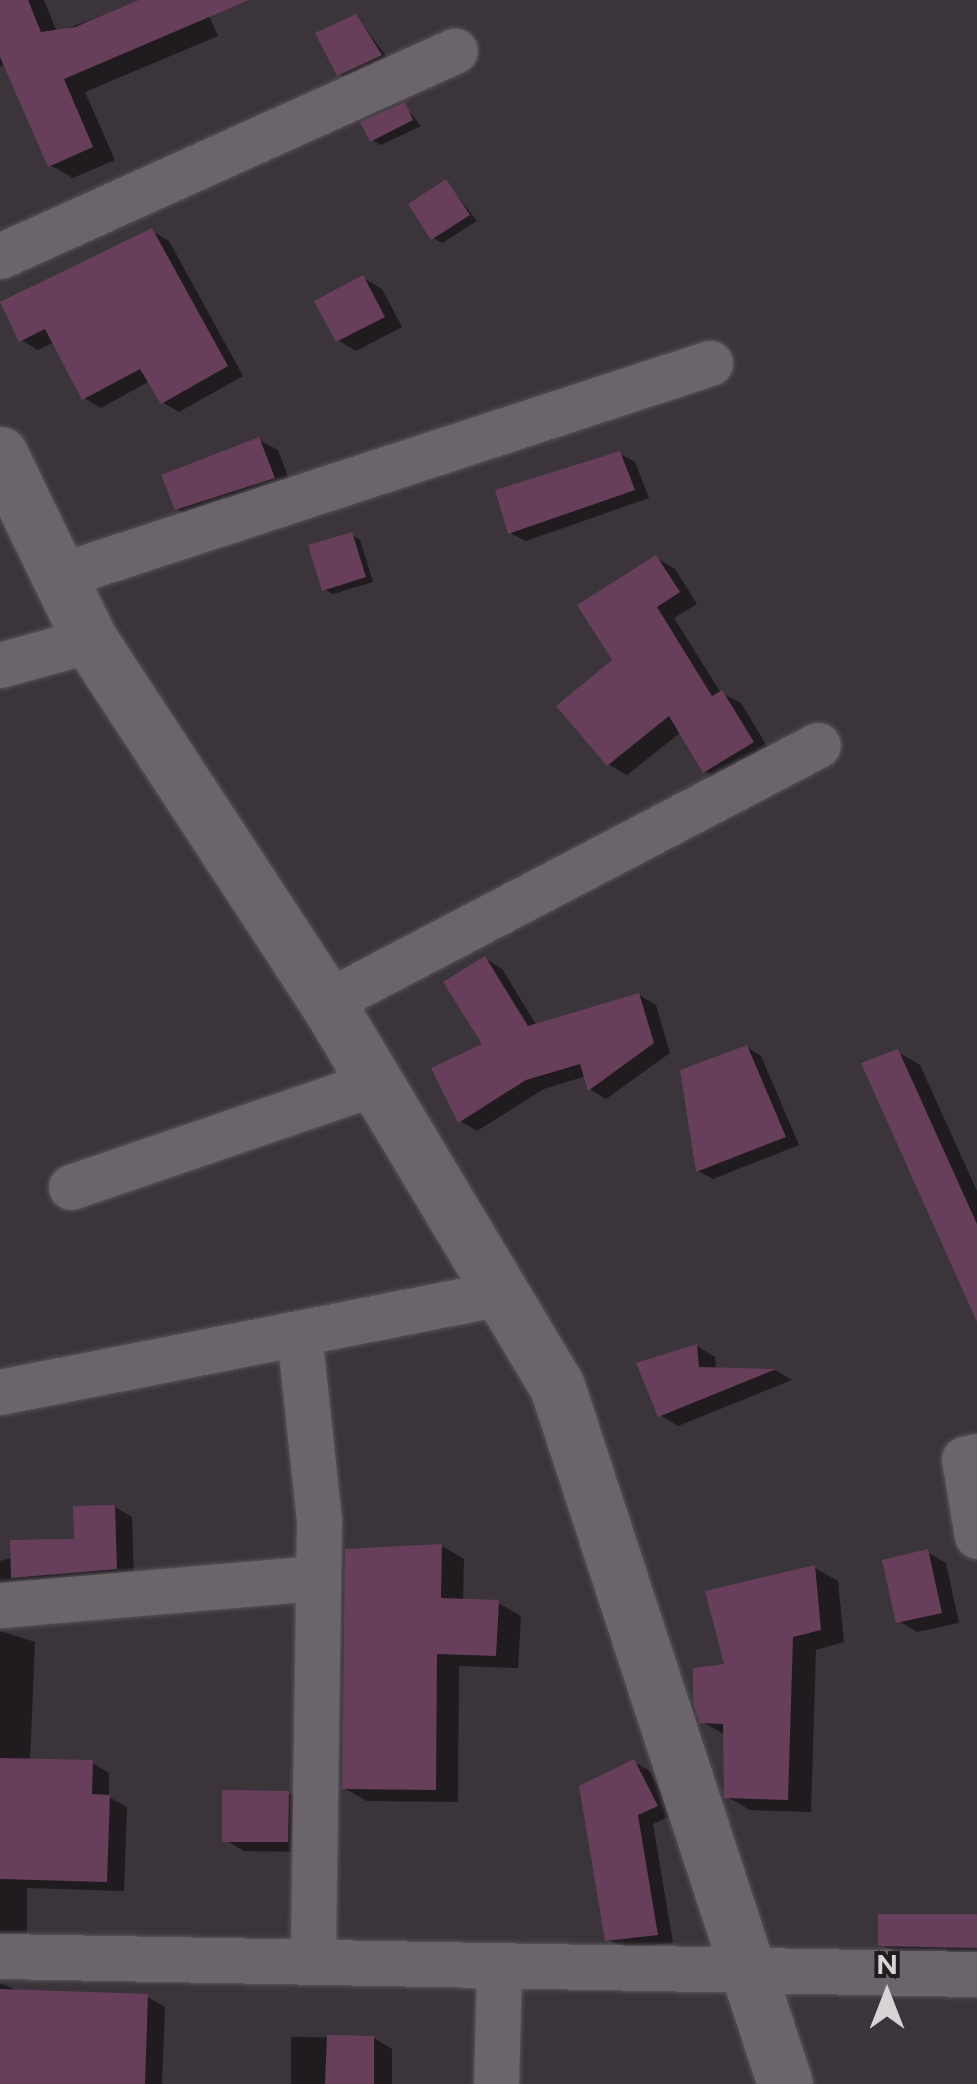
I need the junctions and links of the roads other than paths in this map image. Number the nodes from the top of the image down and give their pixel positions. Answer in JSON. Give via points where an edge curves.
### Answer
{"nodes":[{"id":1,"x":455,"y":51,"type":"dead end"},
{"id":2,"x":0,"y":256,"type":"edge"},
{"id":3,"x":710,"y":363,"type":"dead end"},
{"id":4,"x":0,"y":454,"type":"edge"},
{"id":5,"x":59,"y":576,"type":"junction"},
{"id":6,"x":90,"y":640,"type":"junction"},
{"id":7,"x":0,"y":665,"type":"edge"},
{"id":8,"x":818,"y":745,"type":"dead end"},
{"id":9,"x":326,"y":1002,"type":"junction"},
{"id":10,"x":375,"y":1083,"type":"junction"},
{"id":11,"x":72,"y":1187,"type":"dead end"},
{"id":12,"x":501,"y":1293,"type":"junction"},
{"id":13,"x":299,"y":1333,"type":"junction"},
{"id":14,"x":0,"y":1392,"type":"edge"},
{"id":15,"x":977,"y":1456,"type":"edge"},
{"id":16,"x":977,"y":1536,"type":"edge"},
{"id":17,"x":318,"y":1578,"type":"junction"},
{"id":18,"x":0,"y":1605,"type":"edge"},
{"id":19,"x":0,"y":1956,"type":"edge"},
{"id":20,"x":313,"y":1962,"type":"junction"},
{"id":21,"x":499,"y":1966,"type":"junction"},
{"id":22,"x":748,"y":1970,"type":"junction"},
{"id":23,"x":977,"y":1974,"type":"edge"},
{"id":24,"x":496,"y":2084,"type":"edge"},
{"id":25,"x":785,"y":2084,"type":"edge"}],
"edges":[{"from":1,"to":2,"type":"street"},
{"from":3,"to":5,"type":"street"},
{"from":4,"to":5,"type":"street"},
{"from":5,"to":6,"type":"street"},
{"from":6,"to":7,"type":"street"},
{"from":6,"to":9,"type":"street"},
{"from":8,"to":9,"type":"street"},
{"from":9,"to":10,"type":"street"},
{"from":10,"to":11,"type":"street"},
{"from":10,"to":12,"type":"street"},
{"from":12,"to":13,"type":"street"},
{"from":12,"to":22,"type":"street","via":[[557,1386]]},
{"from":13,"to":14,"type":"street"},
{"from":13,"to":17,"type":"street","via":[[319,1520]]},
{"from":15,"to":16,"type":"street","via":[[964,1459]]},
{"from":17,"to":18,"type":"street"},
{"from":17,"to":20,"type":"street"},
{"from":19,"to":20,"type":"street"},
{"from":20,"to":21,"type":"street"},
{"from":21,"to":22,"type":"street"},
{"from":21,"to":24,"type":"street"},
{"from":22,"to":23,"type":"street"},
{"from":22,"to":25,"type":"street"}]}
